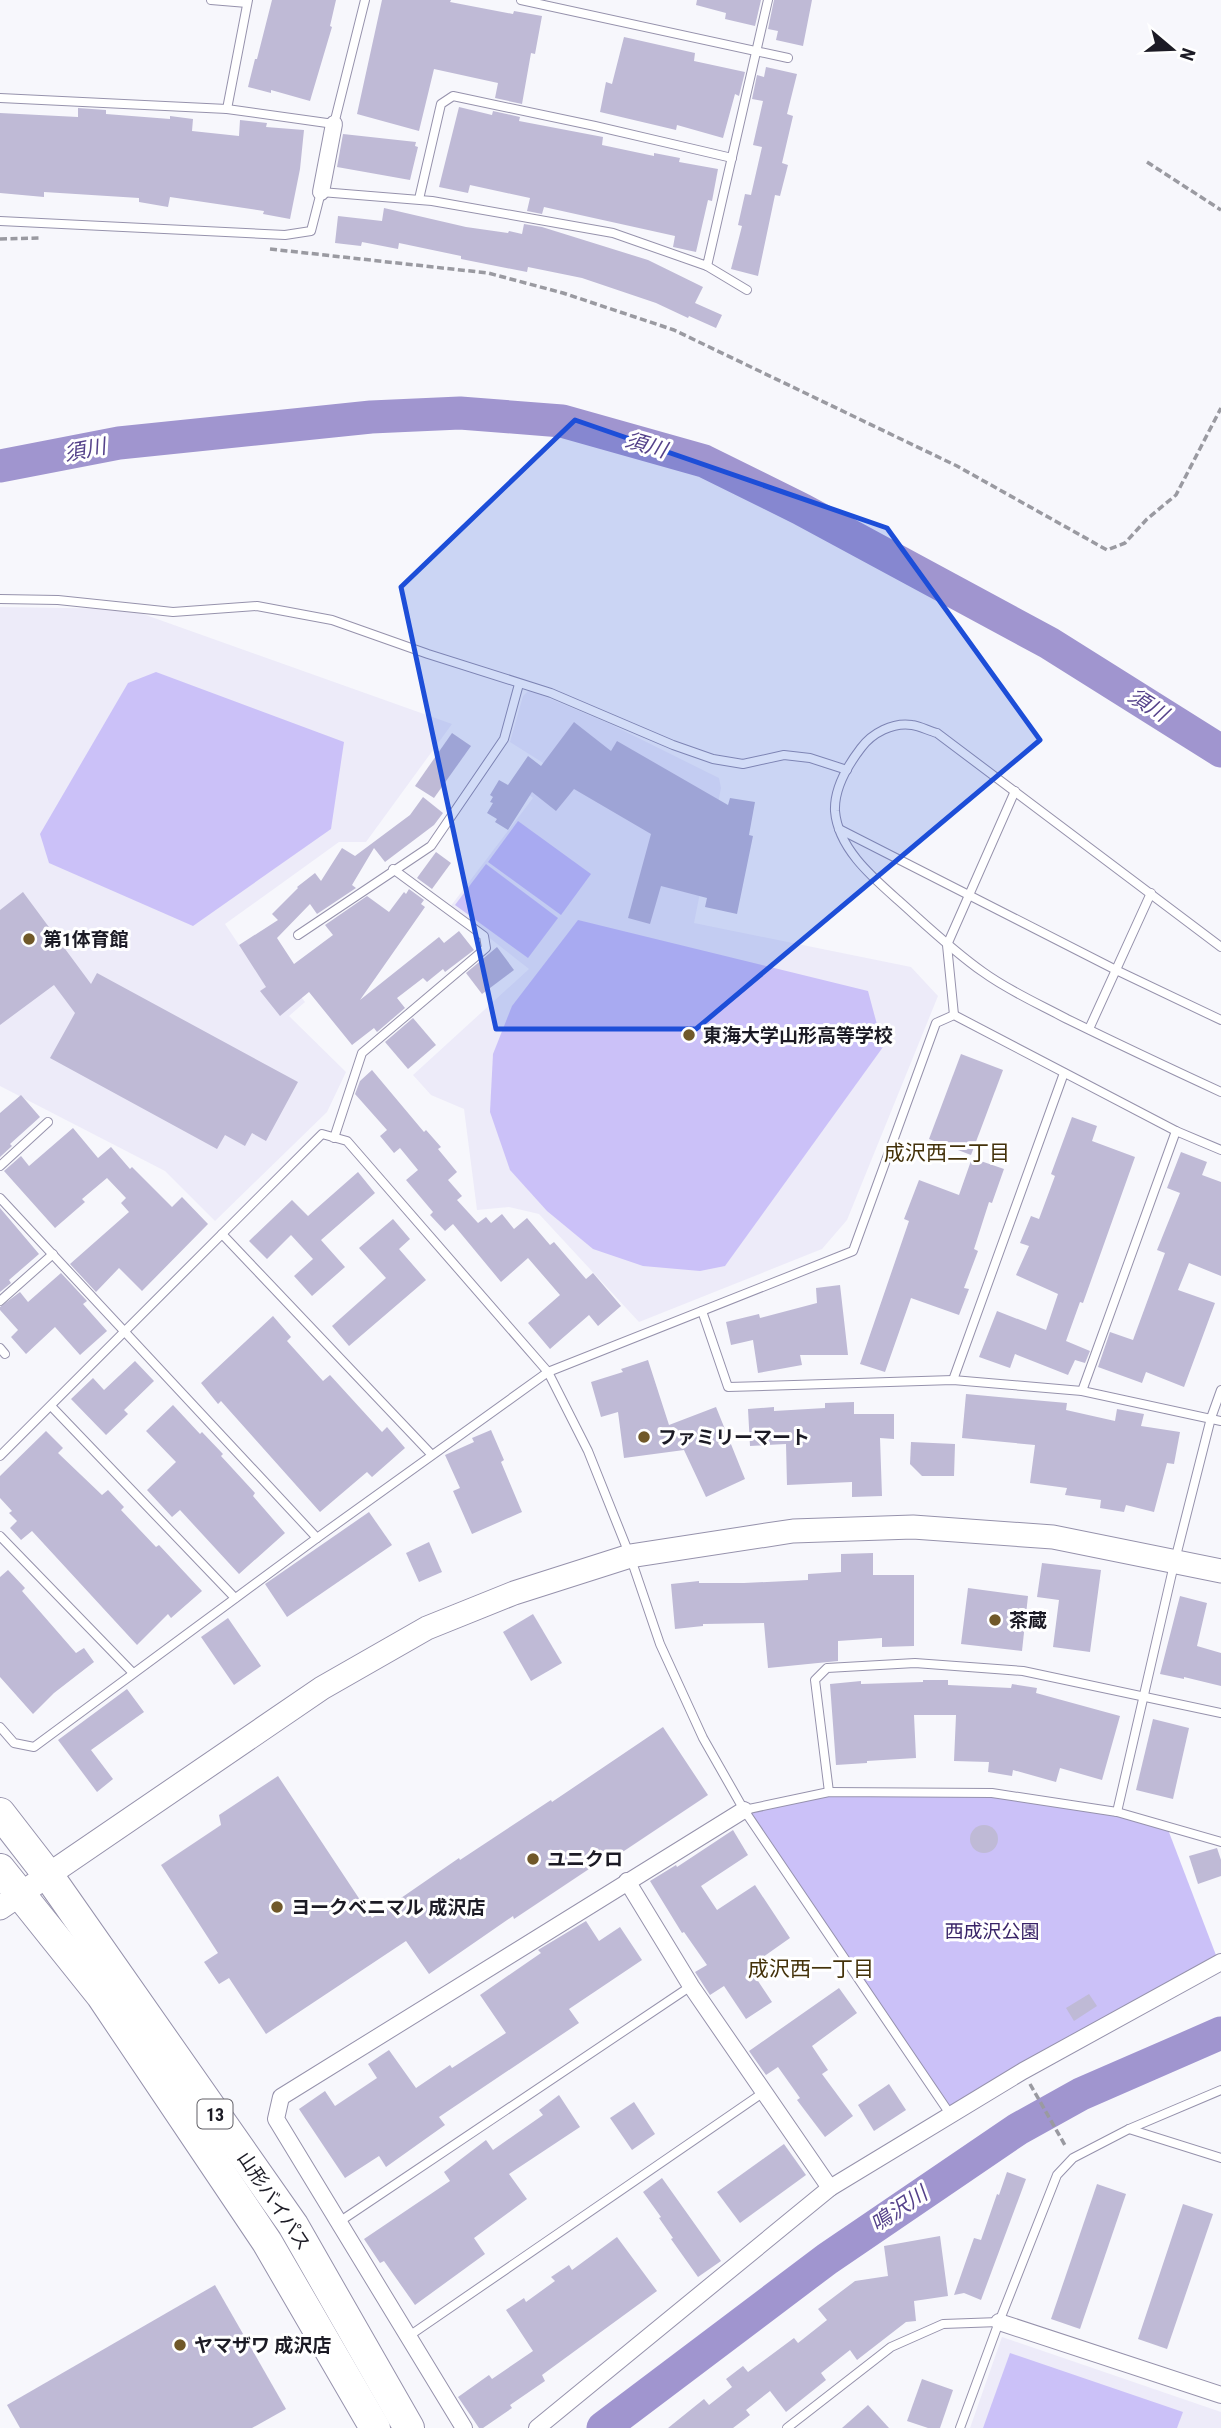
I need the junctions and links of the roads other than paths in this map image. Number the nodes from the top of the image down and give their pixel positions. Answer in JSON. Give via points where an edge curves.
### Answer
{"nodes":[{"id":1,"x":211,"y":0,"type":"edge"},
{"id":2,"x":365,"y":0,"type":"edge"},
{"id":3,"x":521,"y":0,"type":"edge"},
{"id":4,"x":768,"y":0,"type":"edge"},
{"id":5,"x":247,"y":2,"type":"edge"},
{"id":6,"x":757,"y":51,"type":"junction"},
{"id":7,"x":788,"y":58,"type":"dead end"},
{"id":8,"x":0,"y":98,"type":"edge"},
{"id":9,"x":227,"y":109,"type":"junction"},
{"id":10,"x":334,"y":124,"type":"junction"},
{"id":11,"x":732,"y":158,"type":"junction"},
{"id":12,"x":321,"y":192,"type":"junction"},
{"id":13,"x":419,"y":199,"type":"junction"},
{"id":14,"x":0,"y":221,"type":"edge"},
{"id":15,"x":707,"y":266,"type":"junction"},
{"id":16,"x":747,"y":290,"type":"dead end"},
{"id":17,"x":0,"y":599,"type":"edge"},
{"id":18,"x":519,"y":684,"type":"junction"},
{"id":19,"x":847,"y":770,"type":"junction"},
{"id":20,"x":1015,"y":791,"type":"junction"},
{"id":21,"x":839,"y":829,"type":"junction"},
{"id":22,"x":393,"y":869,"type":"junction"},
{"id":23,"x":1151,"y":892,"type":"junction"},
{"id":24,"x":970,"y":895,"type":"junction"},
{"id":25,"x":298,"y":935,"type":"dead end"},
{"id":26,"x":947,"y":944,"type":"junction"},
{"id":27,"x":1221,"y":947,"type":"edge"},
{"id":28,"x":1116,"y":970,"type":"junction"},
{"id":29,"x":954,"y":1015,"type":"junction"},
{"id":30,"x":1221,"y":1020,"type":"edge"},
{"id":31,"x":1089,"y":1030,"type":"junction"},
{"id":32,"x":1064,"y":1073,"type":"junction"},
{"id":33,"x":1221,"y":1092,"type":"edge"},
{"id":34,"x":48,"y":1122,"type":"dead end"},
{"id":35,"x":1177,"y":1131,"type":"junction"},
{"id":36,"x":334,"y":1138,"type":"junction"},
{"id":37,"x":1221,"y":1150,"type":"edge"},
{"id":38,"x":0,"y":1166,"type":"edge"},
{"id":39,"x":0,"y":1198,"type":"edge"},
{"id":40,"x":222,"y":1234,"type":"junction"},
{"id":41,"x":53,"y":1254,"type":"junction"},
{"id":42,"x":0,"y":1301,"type":"edge"},
{"id":43,"x":702,"y":1311,"type":"junction"},
{"id":44,"x":124,"y":1330,"type":"junction"},
{"id":45,"x":548,"y":1371,"type":"junction"},
{"id":46,"x":953,"y":1380,"type":"junction"},
{"id":47,"x":1221,"y":1390,"type":"edge"},
{"id":48,"x":1082,"y":1391,"type":"junction"},
{"id":49,"x":51,"y":1406,"type":"junction"},
{"id":50,"x":1211,"y":1418,"type":"junction"},
{"id":51,"x":1221,"y":1421,"type":"edge"},
{"id":52,"x":431,"y":1454,"type":"junction"},
{"id":53,"x":0,"y":1456,"type":"edge"},
{"id":54,"x":0,"y":1536,"type":"edge"},
{"id":55,"x":317,"y":1538,"type":"junction"},
{"id":56,"x":629,"y":1556,"type":"junction"},
{"id":57,"x":1175,"y":1560,"type":"junction"},
{"id":58,"x":1221,"y":1571,"type":"edge"},
{"id":59,"x":235,"y":1598,"type":"junction"},
{"id":60,"x":133,"y":1673,"type":"junction"},
{"id":61,"x":1144,"y":1696,"type":"junction"},
{"id":62,"x":1221,"y":1713,"type":"edge"},
{"id":63,"x":0,"y":1727,"type":"edge"},
{"id":64,"x":830,"y":1792,"type":"junction"},
{"id":65,"x":744,"y":1810,"type":"junction"},
{"id":66,"x":1117,"y":1812,"type":"junction"},
{"id":67,"x":0,"y":1813,"type":"edge"},
{"id":68,"x":1221,"y":1842,"type":"edge"},
{"id":69,"x":0,"y":1869,"type":"edge"},
{"id":70,"x":48,"y":1875,"type":"junction"},
{"id":71,"x":627,"y":1881,"type":"junction"},
{"id":72,"x":10,"y":1902,"type":"edge"},
{"id":73,"x":1221,"y":1962,"type":"edge"},
{"id":74,"x":691,"y":1986,"type":"junction"},
{"id":75,"x":1221,"y":2090,"type":"edge"},
{"id":76,"x":764,"y":2092,"type":"junction"},
{"id":77,"x":950,"y":2114,"type":"junction"},
{"id":78,"x":1129,"y":2129,"type":"junction"},
{"id":79,"x":1221,"y":2158,"type":"edge"},
{"id":80,"x":830,"y":2188,"type":"junction"},
{"id":81,"x":339,"y":2222,"type":"junction"},
{"id":82,"x":999,"y":2322,"type":"junction"},
{"id":83,"x":409,"y":2336,"type":"junction"},
{"id":84,"x":1221,"y":2395,"type":"edge"},
{"id":85,"x":375,"y":2428,"type":"edge"},
{"id":86,"x":409,"y":2428,"type":"edge"},
{"id":87,"x":464,"y":2428,"type":"edge"},
{"id":88,"x":537,"y":2428,"type":"edge"},
{"id":89,"x":787,"y":2428,"type":"edge"},
{"id":90,"x":960,"y":2428,"type":"edge"}],
"edges":[{"from":1,"to":5,"type":"lane"},
{"from":2,"to":10,"type":"lane"},
{"from":3,"to":6,"type":"lane"},
{"from":4,"to":6,"type":"lane"},
{"from":5,"to":9,"type":"lane"},
{"from":6,"to":7,"type":"lane"},
{"from":6,"to":11,"type":"lane"},
{"from":8,"to":9,"type":"lane"},
{"from":9,"to":10,"type":"lane"},
{"from":10,"to":12,"type":"street"},
{"from":11,"to":13,"type":"lane","via":[[453,96],[441,104]]},
{"from":11,"to":15,"type":"lane"},
{"from":12,"to":13,"type":"lane"},
{"from":12,"to":14,"type":"lane","via":[[311,231],[285,235]]},
{"from":13,"to":15,"type":"lane","via":[[613,233]]},
{"from":15,"to":16,"type":"lane"},
{"from":17,"to":18,"type":"lane","via":[[173,612],[257,606],[332,620]]},
{"from":18,"to":19,"type":"lane","via":[[713,759],[743,764],[784,755]]},
{"from":18,"to":22,"type":"lane","via":[[504,739],[431,846]]},
{"from":19,"to":20,"type":"lane","via":[[867,739],[911,724],[937,733]]},
{"from":19,"to":21,"type":"lane","via":[[838,787],[835,810]]},
{"from":20,"to":23,"type":"lane"},
{"from":20,"to":24,"type":"lane"},
{"from":21,"to":24,"type":"lane"},
{"from":21,"to":26,"type":"lane","via":[[869,875]]},
{"from":22,"to":25,"type":"lane"},
{"from":22,"to":36,"type":"lane","via":[[484,936],[486,948],[362,1053]]},
{"from":23,"to":27,"type":"lane"},
{"from":23,"to":28,"type":"lane"},
{"from":24,"to":26,"type":"lane"},
{"from":24,"to":28,"type":"lane"},
{"from":26,"to":29,"type":"lane"},
{"from":26,"to":31,"type":"lane","via":[[1013,992]]},
{"from":28,"to":30,"type":"lane"},
{"from":28,"to":31,"type":"lane"},
{"from":29,"to":32,"type":"lane"},
{"from":29,"to":43,"type":"lane","via":[[936,1023],[853,1251]]},
{"from":31,"to":33,"type":"lane"},
{"from":32,"to":35,"type":"lane"},
{"from":32,"to":46,"type":"lane"},
{"from":34,"to":38,"type":"lane"},
{"from":35,"to":37,"type":"lane"},
{"from":35,"to":48,"type":"lane"},
{"from":36,"to":40,"type":"lane","via":[[322,1135]]},
{"from":36,"to":45,"type":"lane","via":[[347,1141]]},
{"from":39,"to":41,"type":"lane"},
{"from":40,"to":44,"type":"lane"},
{"from":40,"to":52,"type":"lane"},
{"from":41,"to":42,"type":"lane"},
{"from":41,"to":44,"type":"lane"},
{"from":43,"to":45,"type":"lane"},
{"from":43,"to":46,"type":"lane","via":[[728,1387]]},
{"from":44,"to":49,"type":"lane"},
{"from":44,"to":55,"type":"lane"},
{"from":45,"to":52,"type":"lane"},
{"from":45,"to":56,"type":"lane","via":[[588,1451]]},
{"from":46,"to":48,"type":"lane"},
{"from":47,"to":50,"type":"lane"},
{"from":48,"to":50,"type":"lane"},
{"from":49,"to":53,"type":"lane"},
{"from":49,"to":59,"type":"lane"},
{"from":50,"to":51,"type":"lane"},
{"from":50,"to":57,"type":"lane"},
{"from":52,"to":55,"type":"lane"},
{"from":54,"to":60,"type":"lane"},
{"from":55,"to":59,"type":"lane"},
{"from":56,"to":57,"type":"street","via":[[793,1531],[913,1527],[1053,1537]]},
{"from":56,"to":65,"type":"lane","via":[[660,1644],[703,1738]]},
{"from":56,"to":70,"type":"street","via":[[514,1592],[427,1628],[322,1688]]},
{"from":57,"to":58,"type":"street"},
{"from":57,"to":61,"type":"lane"},
{"from":59,"to":60,"type":"lane"},
{"from":60,"to":63,"type":"lane","via":[[34,1747],[13,1743]]},
{"from":61,"to":62,"type":"lane"},
{"from":61,"to":64,"type":"lane","via":[[1023,1671],[915,1663],[827,1668],[814,1680]]},
{"from":61,"to":66,"type":"lane"},
{"from":64,"to":65,"type":"lane"},
{"from":64,"to":66,"type":"lane","via":[[992,1793]]},
{"from":65,"to":71,"type":"street"},
{"from":65,"to":77,"type":"lane"},
{"from":66,"to":68,"type":"lane"},
{"from":67,"to":70,"type":"highway","name":"山形バイパス","number":"13"},
{"from":69,"to":72,"type":"highway","name":"山形バイパス","number":"13"},
{"from":70,"to":72,"type":"street"},
{"from":70,"to":86,"type":"highway","name":"山形バイパス","number":"13","via":[[293,2225]]},
{"from":71,"to":74,"type":"street"},
{"from":71,"to":81,"type":"street","via":[[281,2097],[275,2119]]},
{"from":72,"to":85,"type":"highway","name":"山形バイパス","number":"13","via":[[101,1994],[267,2242]]},
{"from":73,"to":77,"type":"street"},
{"from":74,"to":76,"type":"street"},
{"from":74,"to":81,"type":"lane"},
{"from":75,"to":78,"type":"lane"},
{"from":76,"to":80,"type":"street"},
{"from":76,"to":83,"type":"lane"},
{"from":77,"to":80,"type":"street"},
{"from":78,"to":79,"type":"lane"},
{"from":78,"to":82,"type":"lane","via":[[1073,2158],[1057,2175]]},
{"from":80,"to":88,"type":"street"},
{"from":81,"to":83,"type":"street"},
{"from":82,"to":84,"type":"street"},
{"from":82,"to":89,"type":"lane","via":[[943,2324],[891,2347]]},
{"from":82,"to":90,"type":"lane"},
{"from":83,"to":87,"type":"street"}]}
